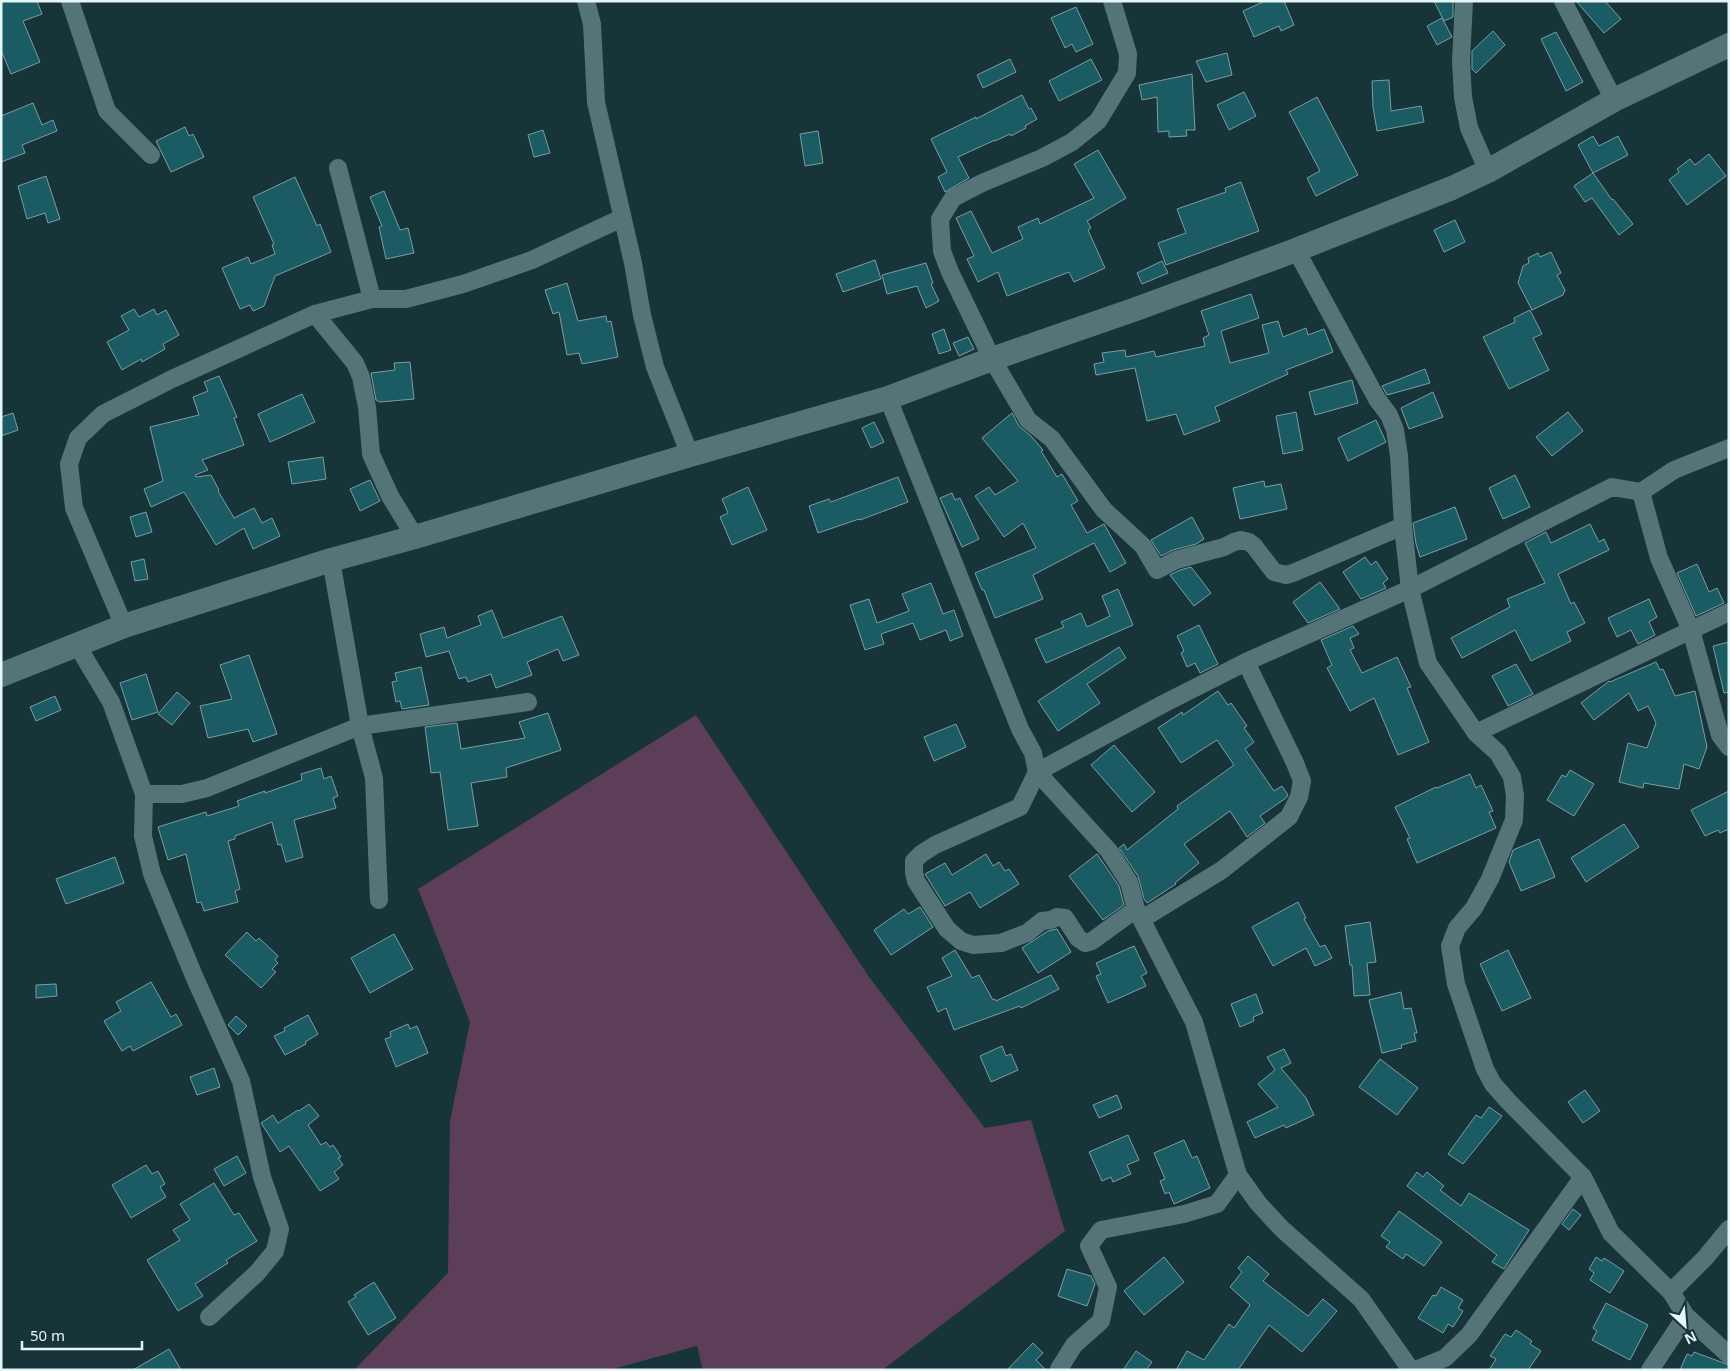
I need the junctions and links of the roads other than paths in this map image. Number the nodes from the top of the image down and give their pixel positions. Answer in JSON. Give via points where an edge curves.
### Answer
{"nodes":[{"id":1,"x":70,"y":1,"type":"edge"},
{"id":2,"x":586,"y":1,"type":"edge"},
{"id":3,"x":1112,"y":1,"type":"edge"},
{"id":4,"x":1464,"y":1,"type":"edge"},
{"id":5,"x":1563,"y":1,"type":"edge"},
{"id":6,"x":1729,"y":45,"type":"edge"},
{"id":7,"x":1614,"y":100,"type":"junction"},
{"id":8,"x":151,"y":155,"type":"dead end"},
{"id":9,"x":338,"y":168,"type":"dead end"},
{"id":10,"x":1488,"y":171,"type":"junction"},
{"id":11,"x":622,"y":218,"type":"junction"},
{"id":12,"x":1296,"y":250,"type":"junction"},
{"id":13,"x":372,"y":299,"type":"junction"},
{"id":14,"x":315,"y":314,"type":"junction"},
{"id":15,"x":992,"y":359,"type":"junction"},
{"id":16,"x":888,"y":398,"type":"junction"},
{"id":17,"x":1729,"y":448,"type":"edge"},
{"id":18,"x":690,"y":455,"type":"junction"},
{"id":19,"x":1640,"y":492,"type":"junction"},
{"id":20,"x":1403,"y":526,"type":"junction"},
{"id":21,"x":415,"y":537,"type":"junction"},
{"id":22,"x":331,"y":560,"type":"junction"},
{"id":23,"x":1410,"y":589,"type":"junction"},
{"id":24,"x":1729,"y":612,"type":"edge"},
{"id":25,"x":124,"y":626,"type":"junction"},
{"id":26,"x":1691,"y":630,"type":"junction"},
{"id":27,"x":78,"y":644,"type":"junction"},
{"id":28,"x":1246,"y":662,"type":"junction"},
{"id":29,"x":1,"y":675,"type":"edge"},
{"id":30,"x":528,"y":702,"type":"dead end"},
{"id":31,"x":360,"y":726,"type":"junction"},
{"id":32,"x":1476,"y":733,"type":"junction"},
{"id":33,"x":1729,"y":747,"type":"edge"},
{"id":34,"x":1038,"y":772,"type":"junction"},
{"id":35,"x":144,"y":794,"type":"junction"},
{"id":36,"x":379,"y":900,"type":"dead end"},
{"id":37,"x":1139,"y":914,"type":"junction"},
{"id":38,"x":1238,"y":1175,"type":"junction"},
{"id":39,"x":1583,"y":1177,"type":"junction"},
{"id":40,"x":1729,"y":1229,"type":"edge"},
{"id":41,"x":1671,"y":1292,"type":"junction"},
{"id":42,"x":1686,"y":1316,"type":"junction"},
{"id":43,"x":209,"y":1317,"type":"dead end"},
{"id":44,"x":1729,"y":1355,"type":"edge"},
{"id":45,"x":1059,"y":1369,"type":"edge"},
{"id":46,"x":1413,"y":1370,"type":"edge"},
{"id":47,"x":1650,"y":1370,"type":"edge"}],
"edges":[{"from":1,"to":8,"type":"street","via":[[107,110]]},
{"from":2,"to":11,"type":"street","via":[[592,24],[596,102]]},
{"from":3,"to":15,"type":"street","via":[[1128,54],[1128,73],[1098,121],[1072,142],[1042,158],[982,182],[953,198],[940,219],[942,251]]},
{"from":4,"to":10,"type":"street","via":[[1463,98],[1469,128]]},
{"from":5,"to":7,"type":"street"},
{"from":6,"to":7,"type":"street"},
{"from":7,"to":10,"type":"street"},
{"from":9,"to":13,"type":"street"},
{"from":10,"to":12,"type":"street"},
{"from":11,"to":13,"type":"street","via":[[532,260],[463,284],[406,299]]},
{"from":11,"to":18,"type":"street","via":[[655,367]]},
{"from":12,"to":15,"type":"street"},
{"from":12,"to":20,"type":"street","via":[[1377,399],[1389,415],[1399,456]]},
{"from":13,"to":14,"type":"street"},
{"from":14,"to":21,"type":"street","via":[[355,364],[361,377],[371,454],[390,496]]},
{"from":14,"to":25,"type":"street","via":[[102,414],[78,438],[69,464],[74,508]]},
{"from":15,"to":16,"type":"street"},
{"from":15,"to":20,"type":"street","via":[[1028,420],[1052,440],[1104,510],[1143,546],[1157,570],[1176,560],[1242,540],[1254,546],[1274,572],[1286,575]]},
{"from":16,"to":18,"type":"street"},
{"from":16,"to":34,"type":"street"},
{"from":17,"to":19,"type":"street","via":[[1674,470]]},
{"from":18,"to":21,"type":"street"},
{"from":19,"to":23,"type":"street","via":[[1612,487]]},
{"from":19,"to":26,"type":"street","via":[[1660,558]]},
{"from":20,"to":23,"type":"street"},
{"from":21,"to":22,"type":"street"},
{"from":22,"to":25,"type":"street"},
{"from":22,"to":31,"type":"street"},
{"from":23,"to":28,"type":"street"},
{"from":23,"to":32,"type":"street","via":[[1428,663]]},
{"from":24,"to":26,"type":"street"},
{"from":25,"to":27,"type":"street"},
{"from":26,"to":32,"type":"street"},
{"from":26,"to":33,"type":"street","via":[[1720,735]]},
{"from":27,"to":29,"type":"street"},
{"from":27,"to":35,"type":"street","via":[[111,702]]},
{"from":28,"to":34,"type":"street"},
{"from":28,"to":37,"type":"street","via":[[1295,763],[1302,781],[1299,797],[1289,817],[1222,870]]},
{"from":30,"to":31,"type":"street"},
{"from":31,"to":35,"type":"street","via":[[207,788],[182,794]]},
{"from":31,"to":36,"type":"street","via":[[374,778]]},
{"from":32,"to":39,"type":"street","via":[[1498,753],[1512,777],[1514,820],[1490,879],[1474,908],[1457,928],[1450,946],[1456,984],[1493,1084]]},
{"from":34,"to":37,"type":"street","via":[[1109,851],[1129,882]]},
{"from":34,"to":37,"type":"street","via":[[1020,807],[935,846],[914,861],[916,881],[947,929],[961,941],[973,945],[1002,943],[1027,933],[1042,921],[1057,917],[1065,918],[1084,943]]},
{"from":35,"to":43,"type":"street","via":[[143,836],[152,874],[240,1081],[262,1177],[280,1228],[275,1251],[258,1273]]},
{"from":37,"to":38,"type":"street","via":[[1194,1022]]},
{"from":38,"to":45,"type":"street","via":[[1217,1204],[1102,1230],[1089,1246],[1108,1287],[1100,1321],[1074,1346]]},
{"from":38,"to":46,"type":"street","via":[[1282,1229],[1360,1299]]},
{"from":39,"to":41,"type":"street","via":[[1612,1233]]},
{"from":39,"to":46,"type":"street","via":[[1469,1335],[1444,1358]]},
{"from":40,"to":41,"type":"street"},
{"from":41,"to":42,"type":"street"},
{"from":42,"to":44,"type":"street"},
{"from":42,"to":47,"type":"street"}]}
